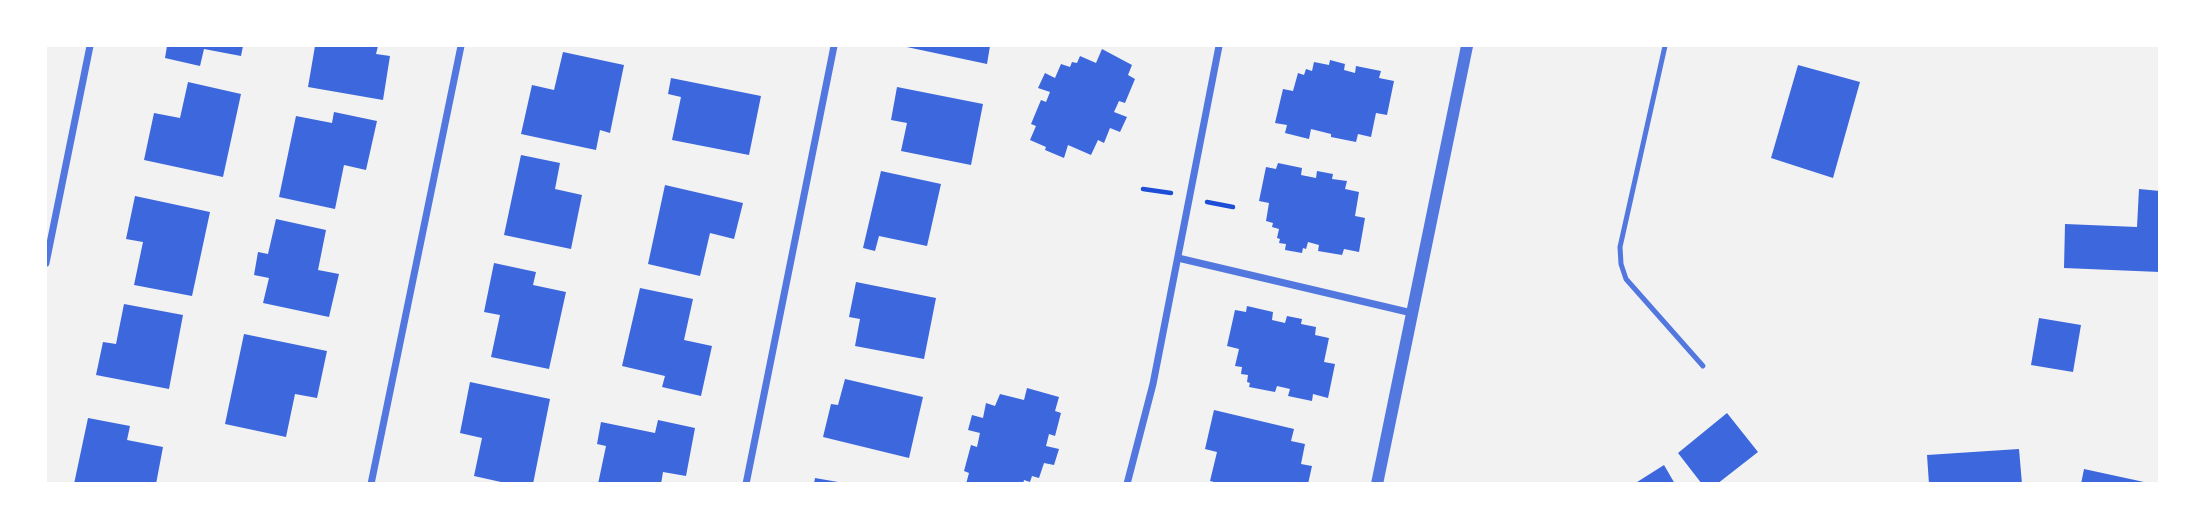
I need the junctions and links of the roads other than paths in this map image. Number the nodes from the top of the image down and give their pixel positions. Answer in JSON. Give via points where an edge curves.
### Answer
{"nodes":[{"id":1,"x":90,"y":46,"type":"edge"},
{"id":2,"x":461,"y":46,"type":"edge"},
{"id":3,"x":834,"y":46,"type":"edge"},
{"id":4,"x":1219,"y":46,"type":"edge"},
{"id":5,"x":1467,"y":46,"type":"edge"},
{"id":6,"x":1665,"y":46,"type":"edge"},
{"id":7,"x":1178,"y":258,"type":"junction"},
{"id":8,"x":46,"y":263,"type":"edge"},
{"id":9,"x":1412,"y":313,"type":"junction"},
{"id":10,"x":1703,"y":366,"type":"dead end"},
{"id":11,"x":371,"y":484,"type":"edge"},
{"id":12,"x":747,"y":484,"type":"edge"},
{"id":13,"x":1126,"y":484,"type":"edge"},
{"id":14,"x":1377,"y":484,"type":"edge"}],
"edges":[{"from":1,"to":8,"type":"street"},
{"from":2,"to":11,"type":"street"},
{"from":3,"to":12,"type":"street"},
{"from":4,"to":7,"type":"street"},
{"from":5,"to":9,"type":"street"},
{"from":6,"to":10,"type":"lane","via":[[1627,210],[1620,264],[1626,279]]},
{"from":7,"to":9,"type":"street"},
{"from":7,"to":13,"type":"street","via":[[1153,384]]},
{"from":9,"to":14,"type":"street"}]}
